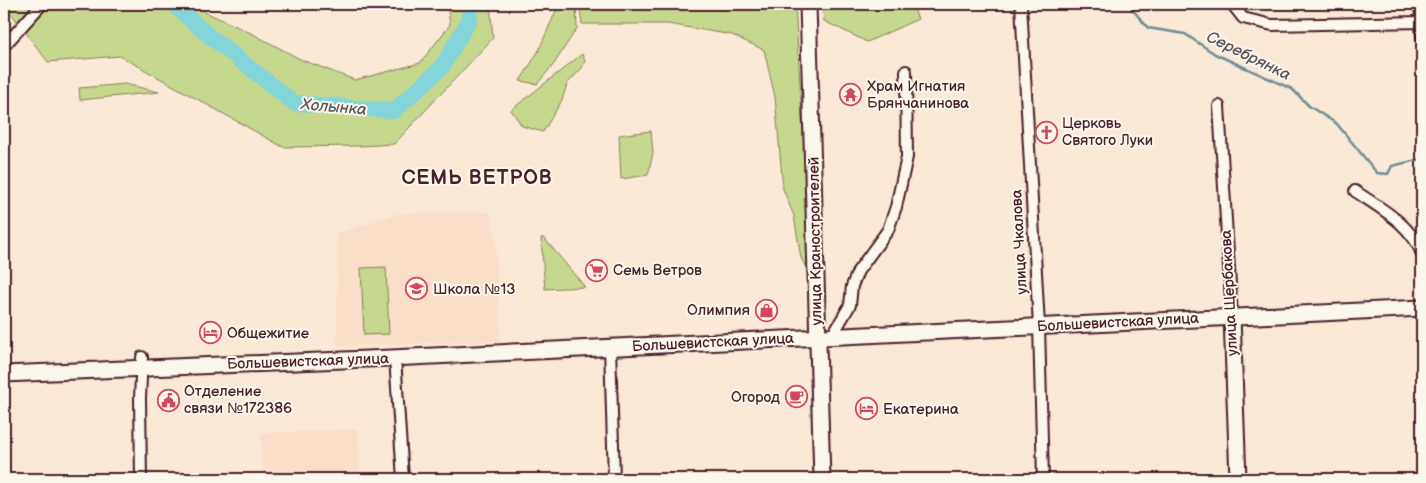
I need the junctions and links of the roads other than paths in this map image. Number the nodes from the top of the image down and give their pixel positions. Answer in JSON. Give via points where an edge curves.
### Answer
{"nodes":[{"id":1,"x":42,"y":4,"type":"edge"},
{"id":2,"x":808,"y":4,"type":"edge"},
{"id":3,"x":1021,"y":4,"type":"edge"},
{"id":4,"x":1232,"y":4,"type":"edge"},
{"id":5,"x":1420,"y":4,"type":"edge"},
{"id":6,"x":1422,"y":22,"type":"edge"},
{"id":7,"x":1422,"y":37,"type":"edge"},
{"id":8,"x":4,"y":46,"type":"edge"},
{"id":9,"x":906,"y":71,"type":"dead end"},
{"id":10,"x":1219,"y":106,"type":"dead end"},
{"id":11,"x":1356,"y":190,"type":"dead end"},
{"id":12,"x":1422,"y":254,"type":"edge"},
{"id":13,"x":1422,"y":308,"type":"edge"},
{"id":14,"x":1232,"y":317,"type":"junction"},
{"id":15,"x":1039,"y":326,"type":"junction"},
{"id":16,"x":825,"y":336,"type":"junction"},
{"id":17,"x":610,"y":346,"type":"junction"},
{"id":18,"x":395,"y":358,"type":"junction"},
{"id":19,"x":142,"y":362,"type":"junction"},
{"id":20,"x":4,"y":374,"type":"edge"},
{"id":21,"x":141,"y":479,"type":"edge"},
{"id":22,"x":403,"y":479,"type":"edge"},
{"id":23,"x":614,"y":479,"type":"edge"},
{"id":24,"x":822,"y":479,"type":"edge"},
{"id":25,"x":1043,"y":479,"type":"edge"},
{"id":26,"x":1238,"y":479,"type":"edge"}],
"edges":[{"from":1,"to":8,"type":"street"},
{"from":2,"to":16,"type":"street","name":"улица Краностроителей"},
{"from":3,"to":15,"type":"street","name":"улица Чкалова"},
{"from":4,"to":6,"type":"street","via":[[1243,18],[1272,25]]},
{"from":5,"to":6,"type":"street"},
{"from":6,"to":7,"type":"street"},
{"from":9,"to":16,"type":"street","via":[[907,157],[896,207],[888,230],[858,270],[850,305]]},
{"from":10,"to":14,"type":"street","name":"улица Щербакова"},
{"from":11,"to":12,"type":"street","via":[[1401,222]]},
{"from":13,"to":14,"type":"street","name":"Большевистская улица"},
{"from":14,"to":15,"type":"street","name":"Большевистская улица"},
{"from":14,"to":26,"type":"street","name":"улица Щербакова"},
{"from":15,"to":16,"type":"street","name":"Большевистская улица"},
{"from":15,"to":25,"type":"street","name":"улица Чкалова"},
{"from":16,"to":17,"type":"street","name":"Большевистская улица"},
{"from":16,"to":24,"type":"street","name":"улица Краностроителей"},
{"from":17,"to":18,"type":"street","name":"Большевистская улица"},
{"from":17,"to":23,"type":"street"},
{"from":18,"to":19,"type":"street","name":"Большевистская улица"},
{"from":18,"to":22,"type":"street"},
{"from":19,"to":20,"type":"street","name":"Большевистская улица"},
{"from":19,"to":21,"type":"street"}]}
